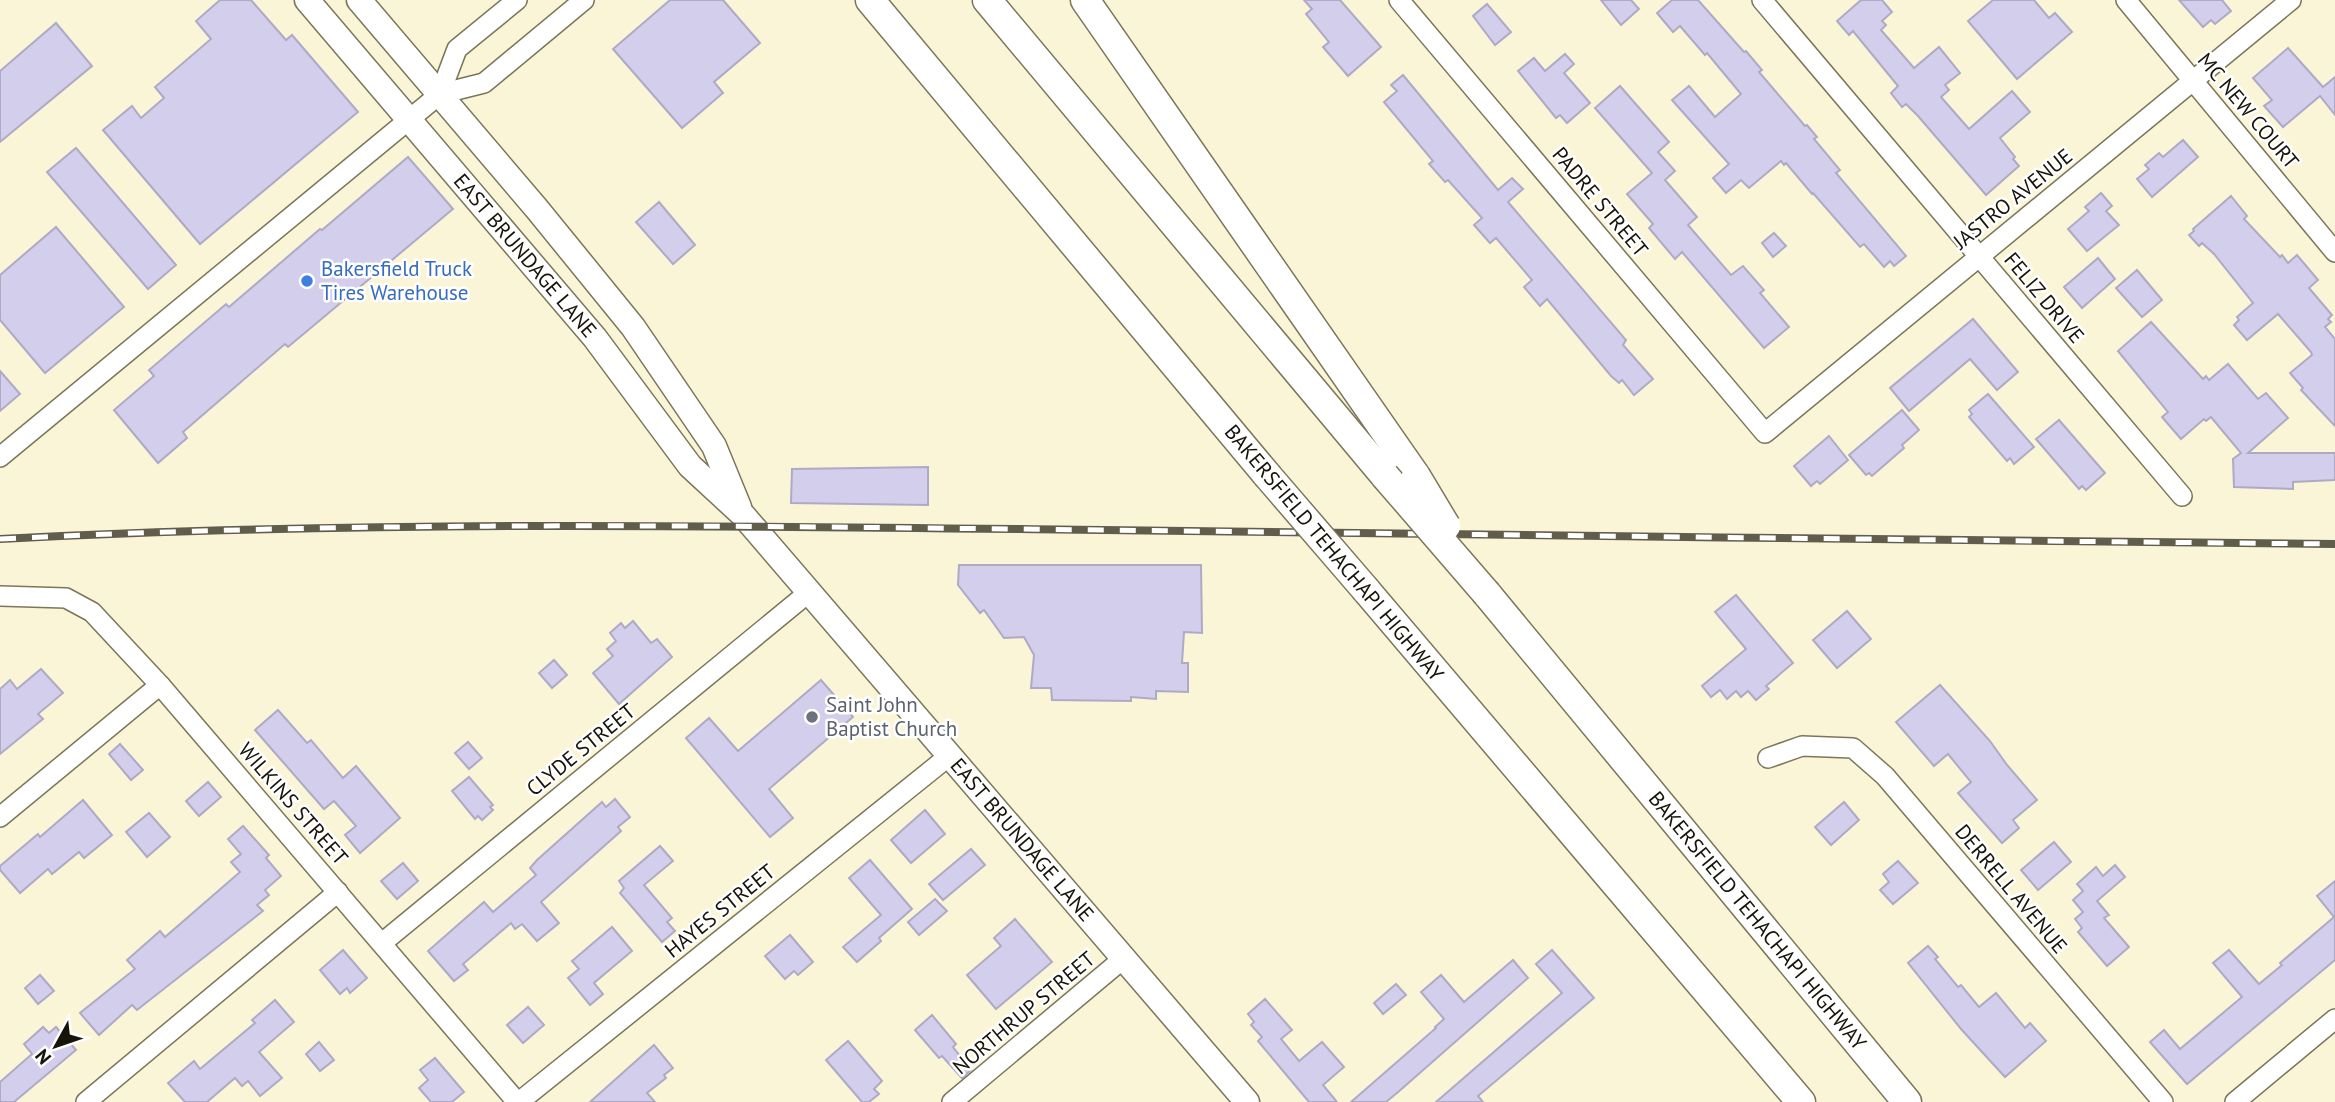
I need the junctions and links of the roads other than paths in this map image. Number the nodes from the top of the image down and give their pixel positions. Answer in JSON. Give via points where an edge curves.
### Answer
{"nodes":[{"id":1,"x":307,"y":0,"type":"edge"},
{"id":2,"x":359,"y":0,"type":"edge"},
{"id":3,"x":517,"y":0,"type":"edge"},
{"id":4,"x":584,"y":0,"type":"edge"},
{"id":5,"x":870,"y":0,"type":"edge"},
{"id":6,"x":986,"y":0,"type":"edge"},
{"id":7,"x":1085,"y":0,"type":"edge"},
{"id":8,"x":1399,"y":0,"type":"edge"},
{"id":9,"x":1762,"y":0,"type":"edge"},
{"id":10,"x":2126,"y":0,"type":"edge"},
{"id":11,"x":2291,"y":0,"type":"edge"},
{"id":12,"x":2193,"y":80,"type":"junction"},
{"id":13,"x":440,"y":94,"type":"junction"},
{"id":14,"x":410,"y":119,"type":"junction"},
{"id":15,"x":2335,"y":252,"type":"edge"},
{"id":16,"x":1979,"y":257,"type":"junction"},
{"id":17,"x":1765,"y":433,"type":"joint"},
{"id":18,"x":0,"y":457,"type":"edge"},
{"id":19,"x":2182,"y":496,"type":"dead end"},
{"id":20,"x":742,"y":514,"type":"junction"},
{"id":21,"x":808,"y":593,"type":"junction"},
{"id":22,"x":1487,"y":594,"type":"junction"},
{"id":23,"x":0,"y":596,"type":"edge"},
{"id":24,"x":160,"y":685,"type":"junction"},
{"id":25,"x":949,"y":756,"type":"junction"},
{"id":26,"x":1768,"y":758,"type":"dead end"},
{"id":27,"x":0,"y":817,"type":"edge"},
{"id":28,"x":338,"y":892,"type":"junction"},
{"id":29,"x":382,"y":943,"type":"junction"},
{"id":30,"x":1124,"y":958,"type":"junction"},
{"id":31,"x":2335,"y":1019,"type":"edge"},
{"id":32,"x":86,"y":1102,"type":"edge"},
{"id":33,"x":518,"y":1102,"type":"edge"},
{"id":34,"x":952,"y":1102,"type":"edge"},
{"id":35,"x":1247,"y":1102,"type":"edge"},
{"id":36,"x":1801,"y":1102,"type":"edge"},
{"id":37,"x":1907,"y":1102,"type":"edge"},
{"id":38,"x":2163,"y":1102,"type":"edge"},
{"id":39,"x":2235,"y":1102,"type":"edge"}],
"edges":[{"from":1,"to":14,"type":"main road","name":"EAST BRUNDAGE LANE"},
{"from":2,"to":13,"type":"main road","name":"EAST BRUNDAGE LANE"},
{"from":3,"to":13,"type":"street","via":[[457,49]]},
{"from":4,"to":13,"type":"street","via":[[484,83]]},
{"from":5,"to":36,"type":"highway","name":"BAKERSFIELD TEHACHAPI HIGHWAY","bridge":true},
{"from":6,"to":22,"type":"highway","name":"BAKERSFIELD TEHACHAPI HIGHWAY","bridge":true},
{"from":7,"to":22,"type":"highway","bridge":true,"via":[[1416,477]]},
{"from":8,"to":17,"type":"street","name":"PADRE STREET"},
{"from":9,"to":16,"type":"street","name":"FELIZ DRIVE"},
{"from":10,"to":12,"type":"street","name":"MC NEW COURT"},
{"from":11,"to":12,"type":"street","name":"JASTRO AVENUE"},
{"from":12,"to":15,"type":"street","name":"MC NEW COURT"},
{"from":12,"to":16,"type":"street","name":"JASTRO AVENUE"},
{"from":13,"to":14,"type":"street"},
{"from":13,"to":20,"type":"main road","name":"EAST BRUNDAGE LANE","via":[[633,327],[714,446]]},
{"from":14,"to":18,"type":"street"},
{"from":14,"to":20,"type":"main road","name":"EAST BRUNDAGE LANE","via":[[595,338],[690,466]]},
{"from":16,"to":17,"type":"street","name":"JASTRO AVENUE"},
{"from":16,"to":19,"type":"street","name":"FELIZ DRIVE"},
{"from":20,"to":21,"type":"main road","name":"EAST BRUNDAGE LANE"},
{"from":21,"to":25,"type":"main road","name":"EAST BRUNDAGE LANE"},
{"from":21,"to":29,"type":"street","name":"CLYDE STREET"},
{"from":22,"to":37,"type":"highway","name":"BAKERSFIELD TEHACHAPI HIGHWAY"},
{"from":23,"to":24,"type":"street","name":"WILKINS STREET","via":[[66,598],[92,612]]},
{"from":24,"to":27,"type":"street"},
{"from":24,"to":28,"type":"street","name":"WILKINS STREET"},
{"from":25,"to":30,"type":"main road","name":"EAST BRUNDAGE LANE"},
{"from":25,"to":33,"type":"street","name":"HAYES STREET"},
{"from":26,"to":38,"type":"street","name":"DERRELL AVENUE","via":[[1802,746],[1853,748],[1885,776]]},
{"from":28,"to":29,"type":"street","name":"WILKINS STREET"},
{"from":28,"to":32,"type":"street"},
{"from":29,"to":33,"type":"street","name":"WILKINS STREET"},
{"from":30,"to":34,"type":"street","name":"NORTHRUP STREET"},
{"from":30,"to":35,"type":"main road","name":"EAST BRUNDAGE LANE"},
{"from":31,"to":39,"type":"street"}]}
